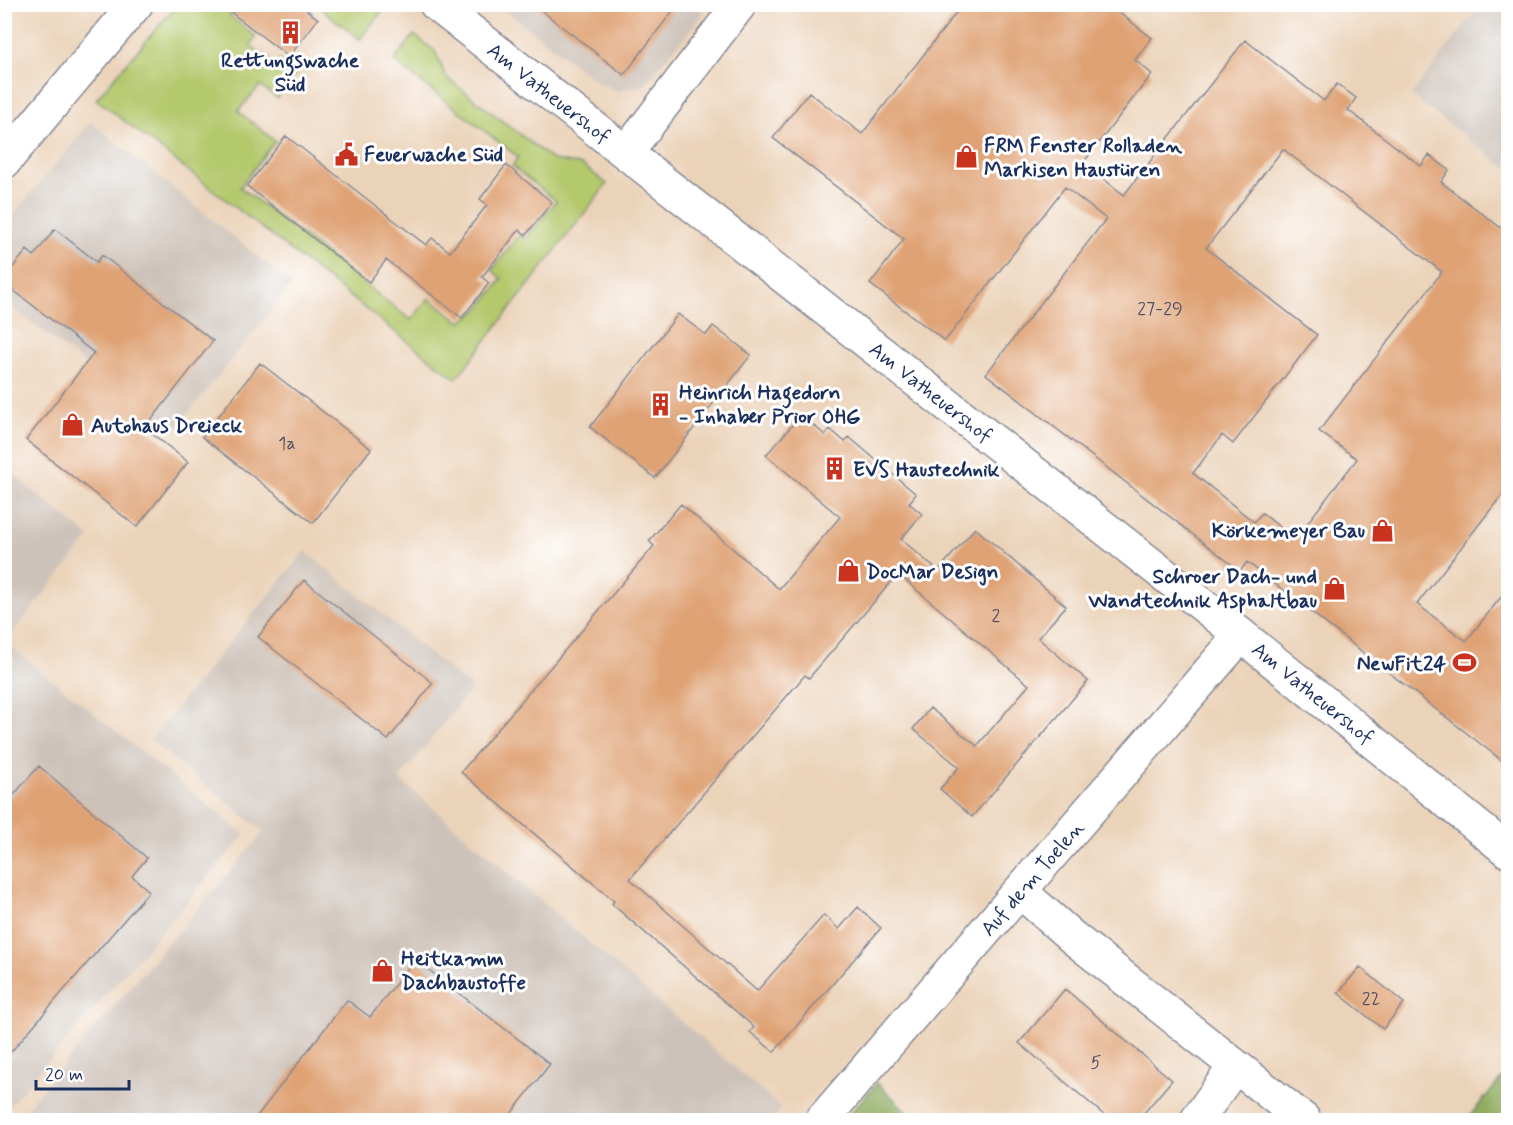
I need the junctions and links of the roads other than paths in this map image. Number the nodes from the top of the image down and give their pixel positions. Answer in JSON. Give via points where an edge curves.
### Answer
{"nodes":[{"id":1,"x":136,"y":4,"type":"edge"},
{"id":2,"x":436,"y":4,"type":"edge"},
{"id":3,"x":740,"y":4,"type":"edge"},
{"id":4,"x":626,"y":153,"type":"junction"},
{"id":5,"x":4,"y":162,"type":"edge"},
{"id":6,"x":1241,"y":635,"type":"junction"},
{"id":7,"x":1509,"y":851,"type":"edge"},
{"id":8,"x":1020,"y":891,"type":"junction"},
{"id":9,"x":1236,"y":1066,"type":"junction"},
{"id":10,"x":822,"y":1120,"type":"edge"},
{"id":11,"x":1197,"y":1120,"type":"edge"},
{"id":12,"x":1304,"y":1120,"type":"edge"}],
"edges":[{"from":1,"to":5,"type":"street"},
{"from":2,"to":4,"type":"street","name":"Am Vatheuershof"},
{"from":3,"to":4,"type":"street"},
{"from":4,"to":6,"type":"street","name":"Am Vatheuershof"},
{"from":6,"to":7,"type":"street","name":"Am Vatheuershof"},
{"from":6,"to":8,"type":"street","name":"Auf dem Toelen"},
{"from":8,"to":9,"type":"street","via":[[1072,937]]},
{"from":8,"to":10,"type":"street","name":"Auf dem Toelen"},
{"from":9,"to":11,"type":"street"},
{"from":9,"to":12,"type":"street"}]}
